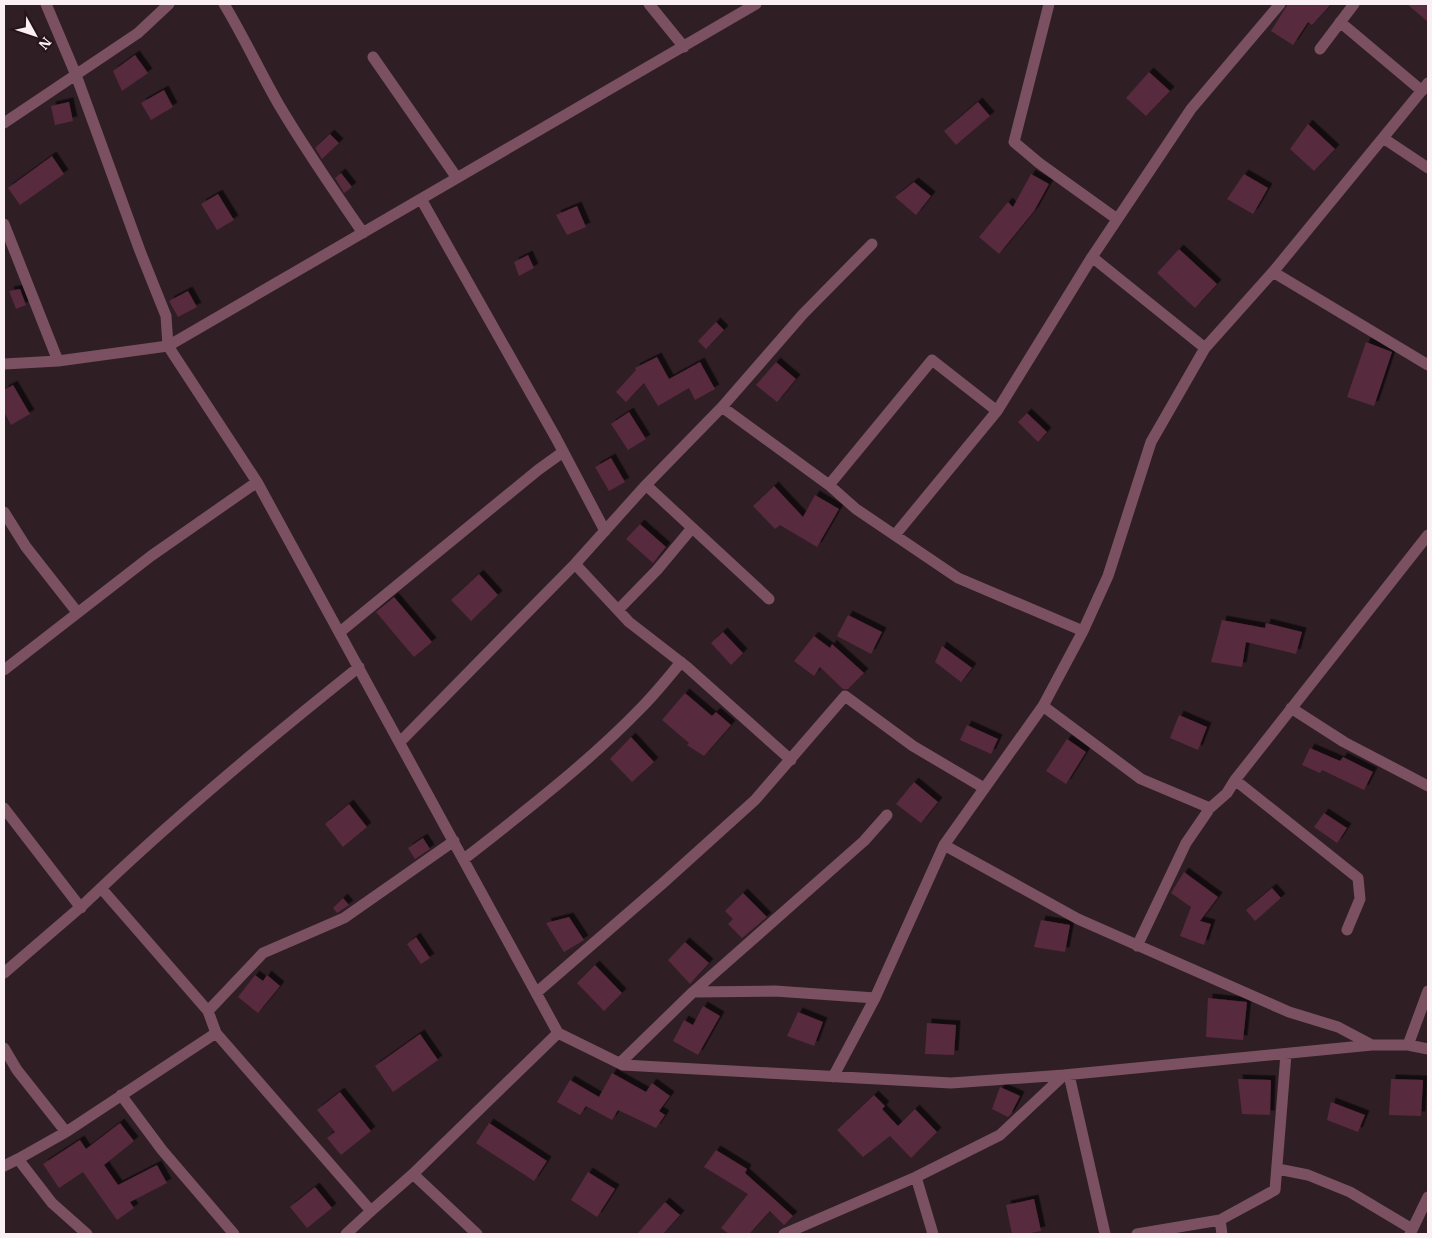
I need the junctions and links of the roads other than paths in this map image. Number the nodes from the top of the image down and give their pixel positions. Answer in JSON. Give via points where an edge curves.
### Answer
{"nodes":[{"id":1,"x":46,"y":4,"type":"edge"},
{"id":2,"x":168,"y":4,"type":"edge"},
{"id":3,"x":224,"y":4,"type":"edge"},
{"id":4,"x":649,"y":4,"type":"edge"},
{"id":5,"x":756,"y":4,"type":"edge"},
{"id":6,"x":1049,"y":4,"type":"edge"},
{"id":7,"x":1280,"y":4,"type":"edge"},
{"id":8,"x":1354,"y":4,"type":"edge"},
{"id":9,"x":1340,"y":22,"type":"junction"},
{"id":10,"x":684,"y":47,"type":"junction"},
{"id":11,"x":1320,"y":49,"type":"dead end"},
{"id":12,"x":372,"y":57,"type":"dead end"},
{"id":13,"x":76,"y":75,"type":"junction"},
{"id":14,"x":1425,"y":87,"type":"edge"},
{"id":15,"x":4,"y":123,"type":"edge"},
{"id":16,"x":1383,"y":138,"type":"junction"},
{"id":17,"x":1428,"y":167,"type":"edge"},
{"id":18,"x":457,"y":178,"type":"junction"},
{"id":19,"x":421,"y":199,"type":"junction"},
{"id":20,"x":1117,"y":219,"type":"junction"},
{"id":21,"x":4,"y":224,"type":"edge"},
{"id":22,"x":363,"y":233,"type":"junction"},
{"id":23,"x":872,"y":244,"type":"dead end"},
{"id":24,"x":1092,"y":257,"type":"junction"},
{"id":25,"x":1273,"y":272,"type":"junction"},
{"id":26,"x":168,"y":346,"type":"junction"},
{"id":27,"x":1205,"y":348,"type":"junction"},
{"id":28,"x":58,"y":361,"type":"junction"},
{"id":29,"x":4,"y":364,"type":"edge"},
{"id":30,"x":1428,"y":365,"type":"edge"},
{"id":31,"x":722,"y":407,"type":"junction"},
{"id":32,"x":997,"y":411,"type":"junction"},
{"id":33,"x":563,"y":452,"type":"junction"},
{"id":34,"x":257,"y":482,"type":"junction"},
{"id":35,"x":646,"y":485,"type":"junction"},
{"id":36,"x":828,"y":485,"type":"junction"},
{"id":37,"x":4,"y":512,"type":"edge"},
{"id":38,"x":692,"y":528,"type":"junction"},
{"id":39,"x":605,"y":531,"type":"junction"},
{"id":40,"x":895,"y":535,"type":"junction"},
{"id":41,"x":1428,"y":535,"type":"edge"},
{"id":42,"x":575,"y":564,"type":"junction"},
{"id":43,"x":769,"y":600,"type":"dead end"},
{"id":44,"x":618,"y":610,"type":"junction"},
{"id":45,"x":77,"y":612,"type":"junction"},
{"id":46,"x":1083,"y":631,"type":"junction"},
{"id":47,"x":340,"y":632,"type":"junction"},
{"id":48,"x":681,"y":662,"type":"junction"},
{"id":49,"x":359,"y":667,"type":"junction"},
{"id":50,"x":4,"y":670,"type":"edge"},
{"id":51,"x":1043,"y":706,"type":"junction"},
{"id":52,"x":1291,"y":708,"type":"junction"},
{"id":53,"x":400,"y":742,"type":"junction"},
{"id":54,"x":791,"y":760,"type":"junction"},
{"id":55,"x":1235,"y":780,"type":"junction"},
{"id":56,"x":1428,"y":786,"type":"edge"},
{"id":57,"x":984,"y":788,"type":"junction"},
{"id":58,"x":4,"y":808,"type":"edge"},
{"id":59,"x":1210,"y":808,"type":"junction"},
{"id":60,"x":887,"y":815,"type":"dead end"},
{"id":61,"x":454,"y":841,"type":"junction"},
{"id":62,"x":944,"y":845,"type":"junction"},
{"id":63,"x":464,"y":859,"type":"junction"},
{"id":64,"x":100,"y":888,"type":"junction"},
{"id":65,"x":80,"y":908,"type":"junction"},
{"id":66,"x":1347,"y":930,"type":"dead end"},
{"id":67,"x":1137,"y":946,"type":"junction"},
{"id":68,"x":4,"y":972,"type":"edge"},
{"id":69,"x":1428,"y":991,"type":"edge"},
{"id":70,"x":693,"y":992,"type":"junction"},
{"id":71,"x":536,"y":993,"type":"junction"},
{"id":72,"x":875,"y":998,"type":"junction"},
{"id":73,"x":208,"y":1011,"type":"junction"},
{"id":74,"x":216,"y":1033,"type":"junction"},
{"id":75,"x":558,"y":1033,"type":"junction"},
{"id":76,"x":1372,"y":1045,"type":"junction"},
{"id":77,"x":1408,"y":1045,"type":"junction"},
{"id":78,"x":4,"y":1048,"type":"edge"},
{"id":79,"x":1428,"y":1049,"type":"edge"},
{"id":80,"x":1286,"y":1054,"type":"junction"},
{"id":81,"x":620,"y":1064,"type":"junction"},
{"id":82,"x":1067,"y":1075,"type":"junction"},
{"id":83,"x":833,"y":1077,"type":"junction"},
{"id":84,"x":122,"y":1094,"type":"junction"},
{"id":85,"x":66,"y":1132,"type":"junction"},
{"id":86,"x":18,"y":1160,"type":"junction"},
{"id":87,"x":4,"y":1166,"type":"edge"},
{"id":88,"x":1278,"y":1169,"type":"junction"},
{"id":89,"x":413,"y":1174,"type":"junction"},
{"id":90,"x":916,"y":1178,"type":"junction"},
{"id":91,"x":1428,"y":1197,"type":"edge"},
{"id":92,"x":371,"y":1211,"type":"junction"},
{"id":93,"x":1220,"y":1220,"type":"junction"},
{"id":94,"x":1411,"y":1232,"type":"edge"},
{"id":95,"x":87,"y":1234,"type":"edge"},
{"id":96,"x":234,"y":1234,"type":"edge"},
{"id":97,"x":346,"y":1234,"type":"edge"},
{"id":98,"x":477,"y":1234,"type":"edge"},
{"id":99,"x":784,"y":1234,"type":"edge"},
{"id":100,"x":933,"y":1234,"type":"edge"},
{"id":101,"x":1105,"y":1234,"type":"edge"},
{"id":102,"x":1137,"y":1234,"type":"edge"},
{"id":103,"x":1222,"y":1234,"type":"edge"}],
"edges":[{"from":1,"to":13,"type":"street"},
{"from":2,"to":13,"type":"street","via":[[138,33]]},
{"from":3,"to":22,"type":"street","via":[[301,142]]},
{"from":4,"to":10,"type":"street"},
{"from":5,"to":10,"type":"street"},
{"from":6,"to":20,"type":"street","via":[[1014,142]]},
{"from":7,"to":20,"type":"street","via":[[1191,108]]},
{"from":8,"to":9,"type":"street"},
{"from":9,"to":11,"type":"street"},
{"from":9,"to":14,"type":"street"},
{"from":10,"to":18,"type":"street"},
{"from":12,"to":18,"type":"street"},
{"from":13,"to":15,"type":"street"},
{"from":13,"to":26,"type":"street","via":[[166,316]]},
{"from":14,"to":16,"type":"street"},
{"from":16,"to":17,"type":"street"},
{"from":16,"to":25,"type":"street"},
{"from":18,"to":19,"type":"street"},
{"from":19,"to":22,"type":"street"},
{"from":19,"to":33,"type":"street"},
{"from":20,"to":24,"type":"street"},
{"from":21,"to":28,"type":"street"},
{"from":22,"to":26,"type":"street"},
{"from":23,"to":31,"type":"street","via":[[803,314]]},
{"from":24,"to":27,"type":"street"},
{"from":24,"to":32,"type":"street"},
{"from":25,"to":27,"type":"street"},
{"from":25,"to":30,"type":"street"},
{"from":26,"to":28,"type":"street"},
{"from":26,"to":34,"type":"street"},
{"from":27,"to":46,"type":"street","via":[[1151,442],[1108,576]]},
{"from":28,"to":29,"type":"street"},
{"from":31,"to":35,"type":"street"},
{"from":31,"to":36,"type":"street"},
{"from":32,"to":36,"type":"street","via":[[932,360]]},
{"from":32,"to":40,"type":"street"},
{"from":33,"to":39,"type":"street"},
{"from":33,"to":47,"type":"street"},
{"from":34,"to":45,"type":"street"},
{"from":34,"to":47,"type":"street"},
{"from":35,"to":38,"type":"street"},
{"from":35,"to":39,"type":"street"},
{"from":36,"to":40,"type":"street"},
{"from":37,"to":45,"type":"street"},
{"from":38,"to":43,"type":"street"},
{"from":38,"to":44,"type":"street"},
{"from":39,"to":42,"type":"street"},
{"from":40,"to":46,"type":"street","via":[[958,578]]},
{"from":41,"to":52,"type":"street"},
{"from":42,"to":44,"type":"street"},
{"from":42,"to":53,"type":"street"},
{"from":44,"to":48,"type":"street"},
{"from":45,"to":50,"type":"street"},
{"from":46,"to":51,"type":"street"},
{"from":47,"to":49,"type":"street"},
{"from":48,"to":54,"type":"street"},
{"from":48,"to":63,"type":"street","via":[[641,708],[587,758]]},
{"from":49,"to":53,"type":"street"},
{"from":49,"to":64,"type":"street","via":[[272,736]]},
{"from":51,"to":57,"type":"street"},
{"from":51,"to":59,"type":"street","via":[[1141,779]]},
{"from":52,"to":55,"type":"street"},
{"from":52,"to":56,"type":"street","via":[[1344,742]]},
{"from":53,"to":61,"type":"street"},
{"from":54,"to":57,"type":"street","via":[[845,696],[913,746]]},
{"from":54,"to":71,"type":"street","via":[[755,800]]},
{"from":55,"to":59,"type":"street","via":[[1227,793]]},
{"from":55,"to":66,"type":"street","via":[[1358,878],[1360,899]]},
{"from":57,"to":62,"type":"street"},
{"from":58,"to":65,"type":"street"},
{"from":59,"to":67,"type":"street","via":[[1186,843]]},
{"from":60,"to":70,"type":"street","via":[[864,841]]},
{"from":61,"to":63,"type":"street"},
{"from":61,"to":73,"type":"street","via":[[344,918],[263,953]]},
{"from":62,"to":67,"type":"street","via":[[1078,919]]},
{"from":62,"to":72,"type":"street"},
{"from":63,"to":71,"type":"street"},
{"from":64,"to":65,"type":"street"},
{"from":64,"to":73,"type":"street"},
{"from":65,"to":68,"type":"street"},
{"from":67,"to":76,"type":"street","via":[[1289,1012],[1338,1027]]},
{"from":69,"to":77,"type":"street"},
{"from":70,"to":72,"type":"street","via":[[775,991]]},
{"from":70,"to":81,"type":"street"},
{"from":71,"to":75,"type":"street"},
{"from":72,"to":83,"type":"street"},
{"from":73,"to":74,"type":"street"},
{"from":74,"to":84,"type":"street"},
{"from":74,"to":92,"type":"street"},
{"from":75,"to":81,"type":"street"},
{"from":75,"to":89,"type":"street"},
{"from":76,"to":77,"type":"street"},
{"from":76,"to":80,"type":"street"},
{"from":77,"to":79,"type":"street"},
{"from":78,"to":85,"type":"street","via":[[17,1070]]},
{"from":80,"to":82,"type":"street"},
{"from":80,"to":88,"type":"street"},
{"from":81,"to":83,"type":"street"},
{"from":82,"to":83,"type":"street","via":[[951,1083]]},
{"from":82,"to":90,"type":"street","via":[[1000,1135]]},
{"from":82,"to":101,"type":"street"},
{"from":84,"to":85,"type":"street"},
{"from":84,"to":96,"type":"street","via":[[162,1150]]},
{"from":85,"to":86,"type":"street"},
{"from":86,"to":87,"type":"street"},
{"from":86,"to":95,"type":"street","via":[[52,1203]]},
{"from":88,"to":93,"type":"street","via":[[1275,1190]]},
{"from":88,"to":94,"type":"street","via":[[1308,1175],[1350,1192]]},
{"from":89,"to":92,"type":"street"},
{"from":89,"to":98,"type":"street"},
{"from":90,"to":99,"type":"street"},
{"from":90,"to":100,"type":"street"},
{"from":91,"to":94,"type":"street"},
{"from":92,"to":97,"type":"street"},
{"from":93,"to":102,"type":"street"},
{"from":93,"to":103,"type":"street"}]}
